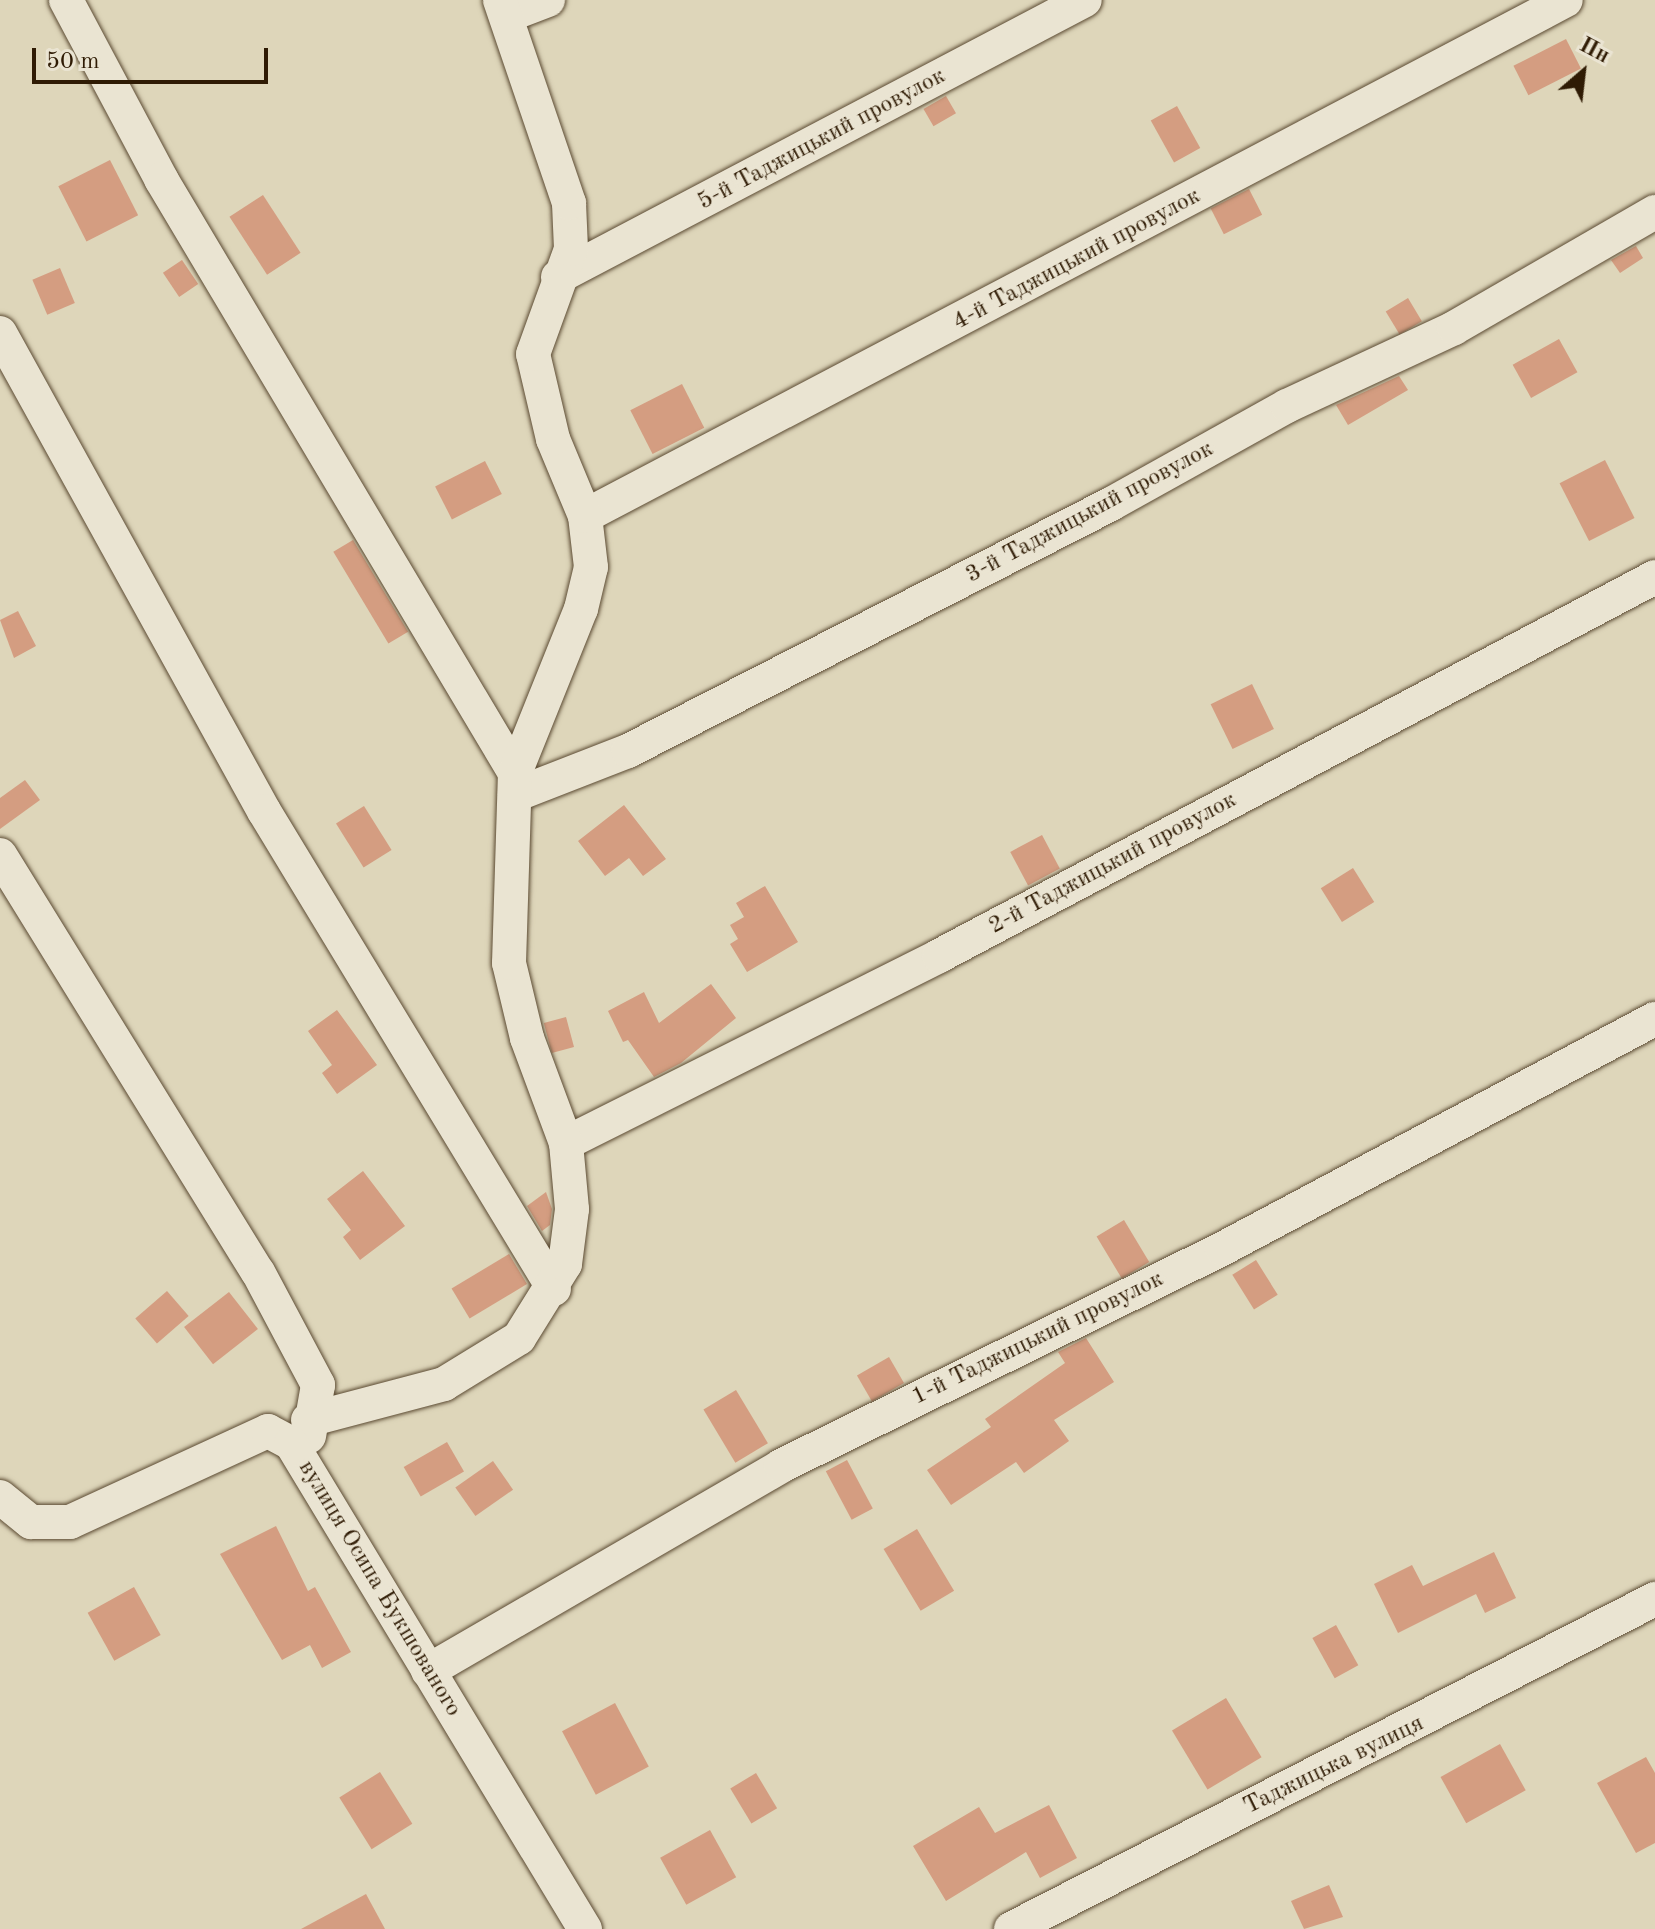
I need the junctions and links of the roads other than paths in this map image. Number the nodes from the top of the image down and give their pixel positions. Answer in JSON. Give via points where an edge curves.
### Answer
{"nodes":[{"id":1,"x":66,"y":0,"type":"edge"},
{"id":2,"x":548,"y":0,"type":"edge"},
{"id":3,"x":1085,"y":0,"type":"edge"},
{"id":4,"x":1566,"y":0,"type":"edge"},
{"id":5,"x":503,"y":8,"type":"edge"},
{"id":6,"x":1655,"y":212,"type":"edge"},
{"id":7,"x":558,"y":277,"type":"junction"},
{"id":8,"x":0,"y":333,"type":"edge"},
{"id":9,"x":585,"y":516,"type":"junction"},
{"id":10,"x":1655,"y":577,"type":"edge"},
{"id":11,"x":515,"y":784,"type":"junction"},
{"id":12,"x":0,"y":855,"type":"edge"},
{"id":13,"x":1655,"y":1019,"type":"edge"},
{"id":14,"x":566,"y":1143,"type":"junction"},
{"id":15,"x":554,"y":1289,"type":"junction"},
{"id":16,"x":308,"y":1420,"type":"junction"},
{"id":17,"x":311,"y":1472,"type":"junction"},
{"id":18,"x":0,"y":1497,"type":"edge"},
{"id":19,"x":1655,"y":1599,"type":"edge"},
{"id":20,"x":428,"y":1671,"type":"junction"},
{"id":21,"x":585,"y":1929,"type":"edge"},
{"id":22,"x":1011,"y":1929,"type":"edge"}],
"edges":[{"from":1,"to":11,"type":"street","via":[[161,179]]},
{"from":2,"to":5,"type":"street"},
{"from":3,"to":7,"type":"street","name":"5-й Таджицький провулок"},
{"from":4,"to":9,"type":"street","name":"4-й Таджицький провулок"},
{"from":5,"to":7,"type":"street","via":[[569,203],[571,249]]},
{"from":6,"to":11,"type":"street","name":"3-й Таджицький провулок","via":[[1454,328],[1287,406],[1054,533],[628,751]]},
{"from":7,"to":9,"type":"street","via":[[533,354],[553,439]]},
{"from":8,"to":15,"type":"street","via":[[264,811]]},
{"from":9,"to":11,"type":"street","via":[[591,567],[581,609]]},
{"from":10,"to":14,"type":"street","name":"2-й Таджицький провулок","via":[[939,956]]},
{"from":11,"to":14,"type":"street","via":[[509,963],[527,1038]]},
{"from":12,"to":16,"type":"street","via":[[258,1272],[318,1385]]},
{"from":13,"to":20,"type":"street","name":"1-й Таджицький провулок","via":[[1222,1249],[781,1466]]},
{"from":14,"to":15,"type":"street","via":[[572,1209],[565,1264]]},
{"from":15,"to":16,"type":"street","via":[[519,1338],[444,1384]]},
{"from":16,"to":17,"type":"street"},
{"from":17,"to":18,"type":"street","name":"вулиця Осипа Букшованого","via":[[291,1443],[268,1431],[70,1522],[31,1522]]},
{"from":17,"to":20,"type":"street","name":"вулиця Осипа Букшованого"},
{"from":19,"to":22,"type":"street","name":"Таджицька вулиця"},
{"from":20,"to":21,"type":"street","name":"вулиця Осипа Букшованого"}]}
